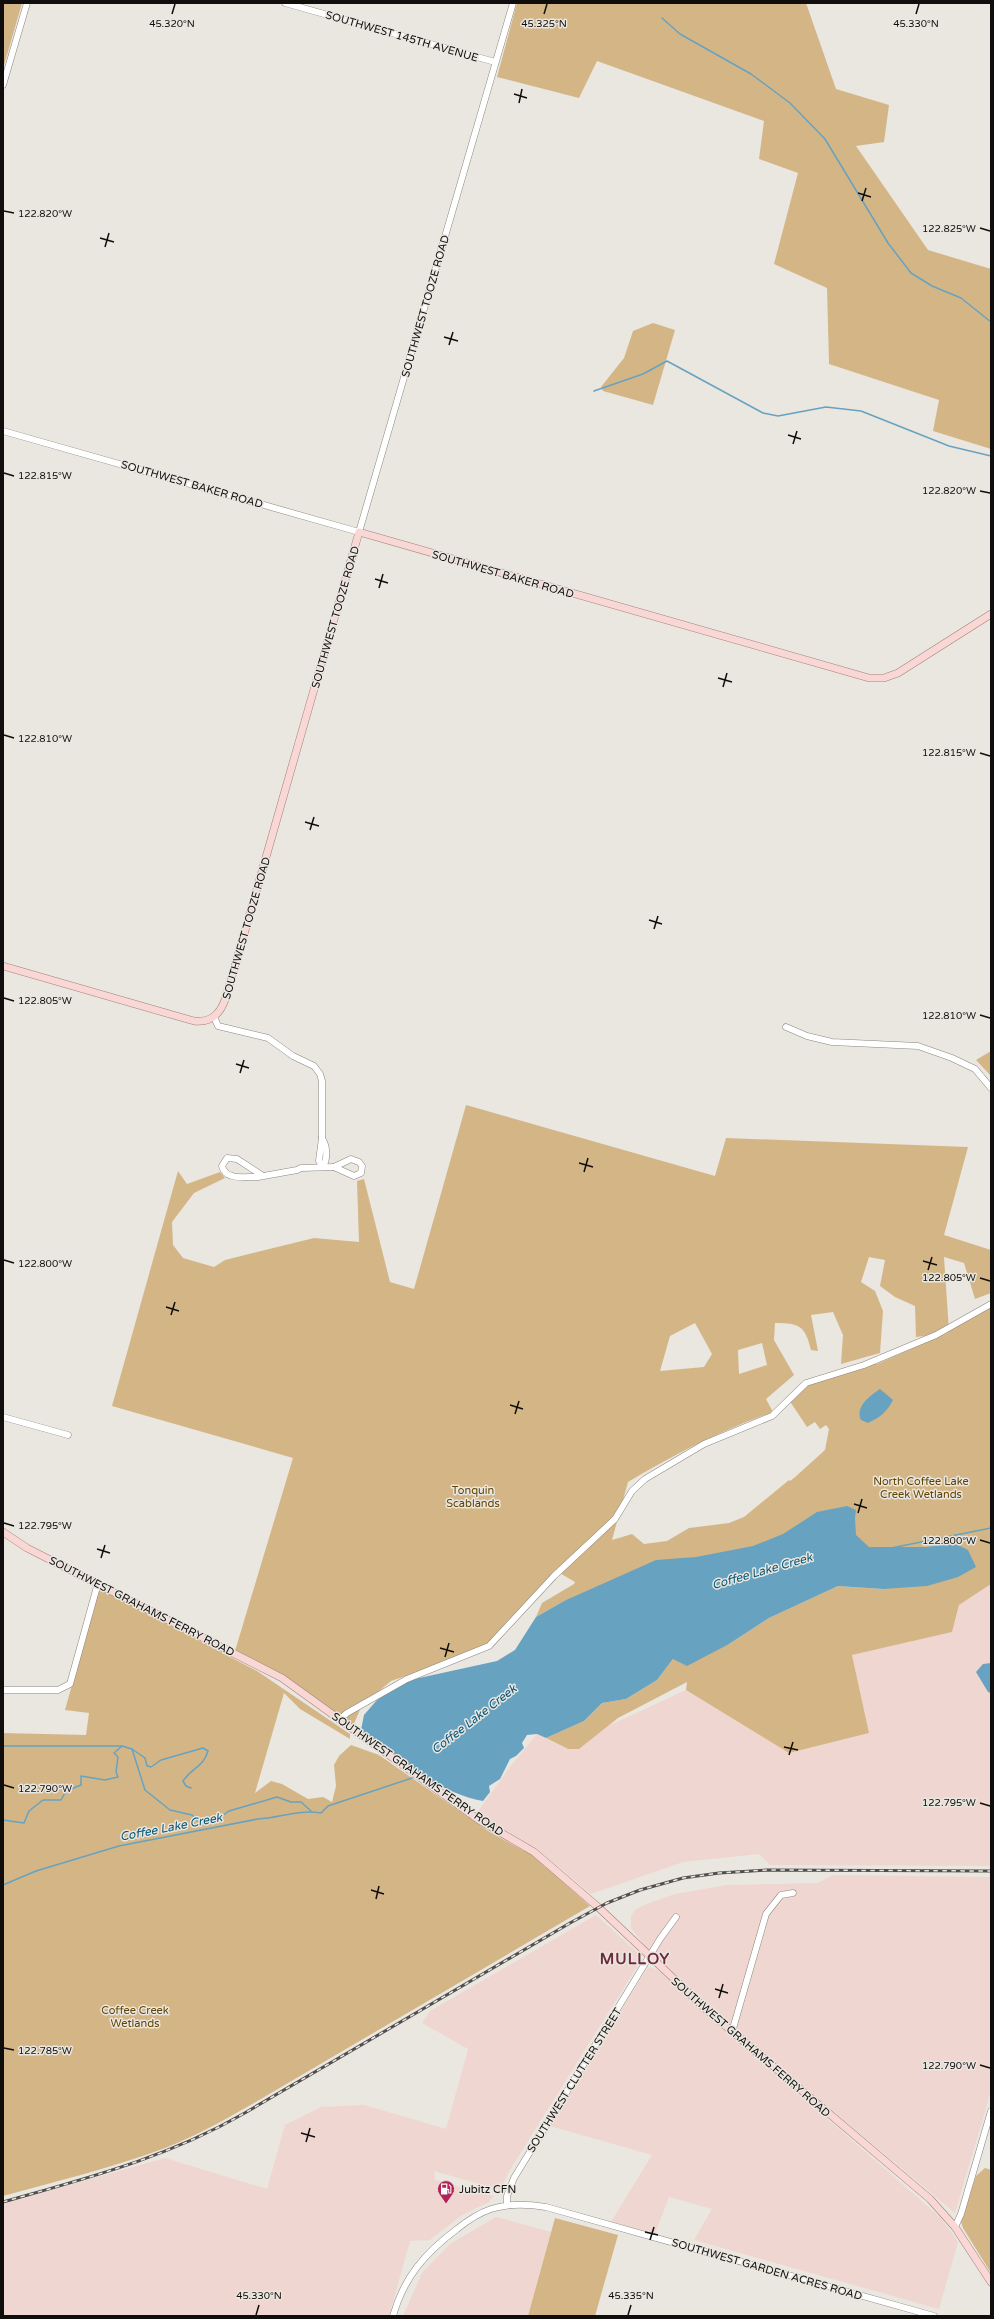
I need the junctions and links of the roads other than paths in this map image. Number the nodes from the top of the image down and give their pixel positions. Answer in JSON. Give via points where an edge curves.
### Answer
{"nodes":[{"id":1,"x":27,"y":3,"type":"edge"},
{"id":2,"x":285,"y":3,"type":"edge"},
{"id":3,"x":513,"y":3,"type":"edge"},
{"id":4,"x":496,"y":62,"type":"junction"},
{"id":5,"x":3,"y":85,"type":"edge"},
{"id":6,"x":3,"y":431,"type":"edge"},
{"id":7,"x":359,"y":532,"type":"junction"},
{"id":8,"x":991,"y":614,"type":"edge"},
{"id":9,"x":3,"y":966,"type":"edge"},
{"id":10,"x":214,"y":1017,"type":"junction"},
{"id":11,"x":786,"y":1027,"type":"dead end"},
{"id":12,"x":991,"y":1088,"type":"edge"},
{"id":13,"x":323,"y":1167,"type":"junction"},
{"id":14,"x":334,"y":1167,"type":"dead end"},
{"id":15,"x":263,"y":1176,"type":"junction"},
{"id":16,"x":991,"y":1304,"type":"edge"},
{"id":17,"x":3,"y":1417,"type":"edge"},
{"id":18,"x":68,"y":1435,"type":"dead end"},
{"id":19,"x":3,"y":1532,"type":"edge"},
{"id":20,"x":98,"y":1583,"type":"junction"},
{"id":21,"x":3,"y":1690,"type":"edge"},
{"id":22,"x":339,"y":1720,"type":"junction"},
{"id":23,"x":793,"y":1892,"type":"dead end"},
{"id":24,"x":676,"y":1917,"type":"dead end"},
{"id":25,"x":649,"y":1957,"type":"junction"},
{"id":26,"x":732,"y":2032,"type":"junction"},
{"id":27,"x":991,"y":2111,"type":"edge"},
{"id":28,"x":507,"y":2205,"type":"junction"},
{"id":29,"x":955,"y":2227,"type":"junction"},
{"id":30,"x":991,"y":2282,"type":"edge"},
{"id":31,"x":393,"y":2316,"type":"edge"},
{"id":32,"x":934,"y":2316,"type":"edge"}],
"edges":[{"from":1,"to":5,"type":"street"},
{"from":2,"to":4,"type":"street","name":"SOUTHWEST 145TH AVENUE"},
{"from":3,"to":4,"type":"street","name":"SOUTHWEST TOOZE ROAD"},
{"from":4,"to":7,"type":"street","name":"SOUTHWEST TOOZE ROAD"},
{"from":6,"to":7,"type":"street","name":"SOUTHWEST BAKER ROAD"},
{"from":7,"to":8,"type":"main road","name":"SOUTHWEST BAKER ROAD","via":[[869,678],[884,678],[898,673]]},
{"from":7,"to":10,"type":"main road","name":"SOUTHWEST TOOZE ROAD","via":[[226,997]]},
{"from":9,"to":10,"type":"main road","via":[[194,1021],[205,1021]]},
{"from":10,"to":13,"type":"street","via":[[218,1026],[268,1038],[293,1056],[314,1066],[320,1074],[322,1138],[319,1161]]},
{"from":11,"to":12,"type":"street","via":[[807,1036],[832,1042],[918,1046],[976,1070]]},
{"from":13,"to":14,"type":"street"},
{"from":13,"to":15,"type":"street"},
{"from":15,"to":15,"type":"street","via":[[232,1176],[224,1171],[222,1166],[227,1158],[234,1158]]},
{"from":16,"to":22,"type":"street","via":[[936,1336],[859,1367],[806,1383],[772,1416],[704,1444],[645,1479],[632,1491],[615,1519],[554,1576],[489,1646],[407,1679]]},
{"from":17,"to":18,"type":"street"},
{"from":19,"to":20,"type":"main road","name":"SOUTHWEST GRAHAMS FERRY ROAD","via":[[27,1548]]},
{"from":20,"to":21,"type":"street","via":[[70,1684],[58,1690]]},
{"from":20,"to":22,"type":"main road","name":"SOUTHWEST GRAHAMS FERRY ROAD","via":[[270,1671],[302,1691]]},
{"from":22,"to":25,"type":"main road","name":"SOUTHWEST GRAHAMS FERRY ROAD","via":[[485,1825],[538,1855],[598,1907]]},
{"from":23,"to":26,"type":"street","via":[[781,1895],[766,1914]]},
{"from":24,"to":25,"type":"street","name":"SOUTHWEST CLUTTER STREET"},
{"from":25,"to":26,"type":"main road","name":"SOUTHWEST GRAHAMS FERRY ROAD"},
{"from":25,"to":28,"type":"street","name":"SOUTHWEST CLUTTER STREET","via":[[514,2178],[507,2196]]},
{"from":26,"to":29,"type":"main road","name":"SOUTHWEST GRAHAMS FERRY ROAD","via":[[935,2203]]},
{"from":27,"to":29,"type":"street"},
{"from":28,"to":31,"type":"street","name":"SOUTHWEST GARDEN ACRES ROAD","via":[[478,2215],[430,2250],[407,2279]]},
{"from":28,"to":32,"type":"street","name":"SOUTHWEST GARDEN ACRES ROAD","via":[[546,2207]]},
{"from":29,"to":30,"type":"main road","name":"SOUTHWEST GRAHAMS FERRY ROAD"}]}
